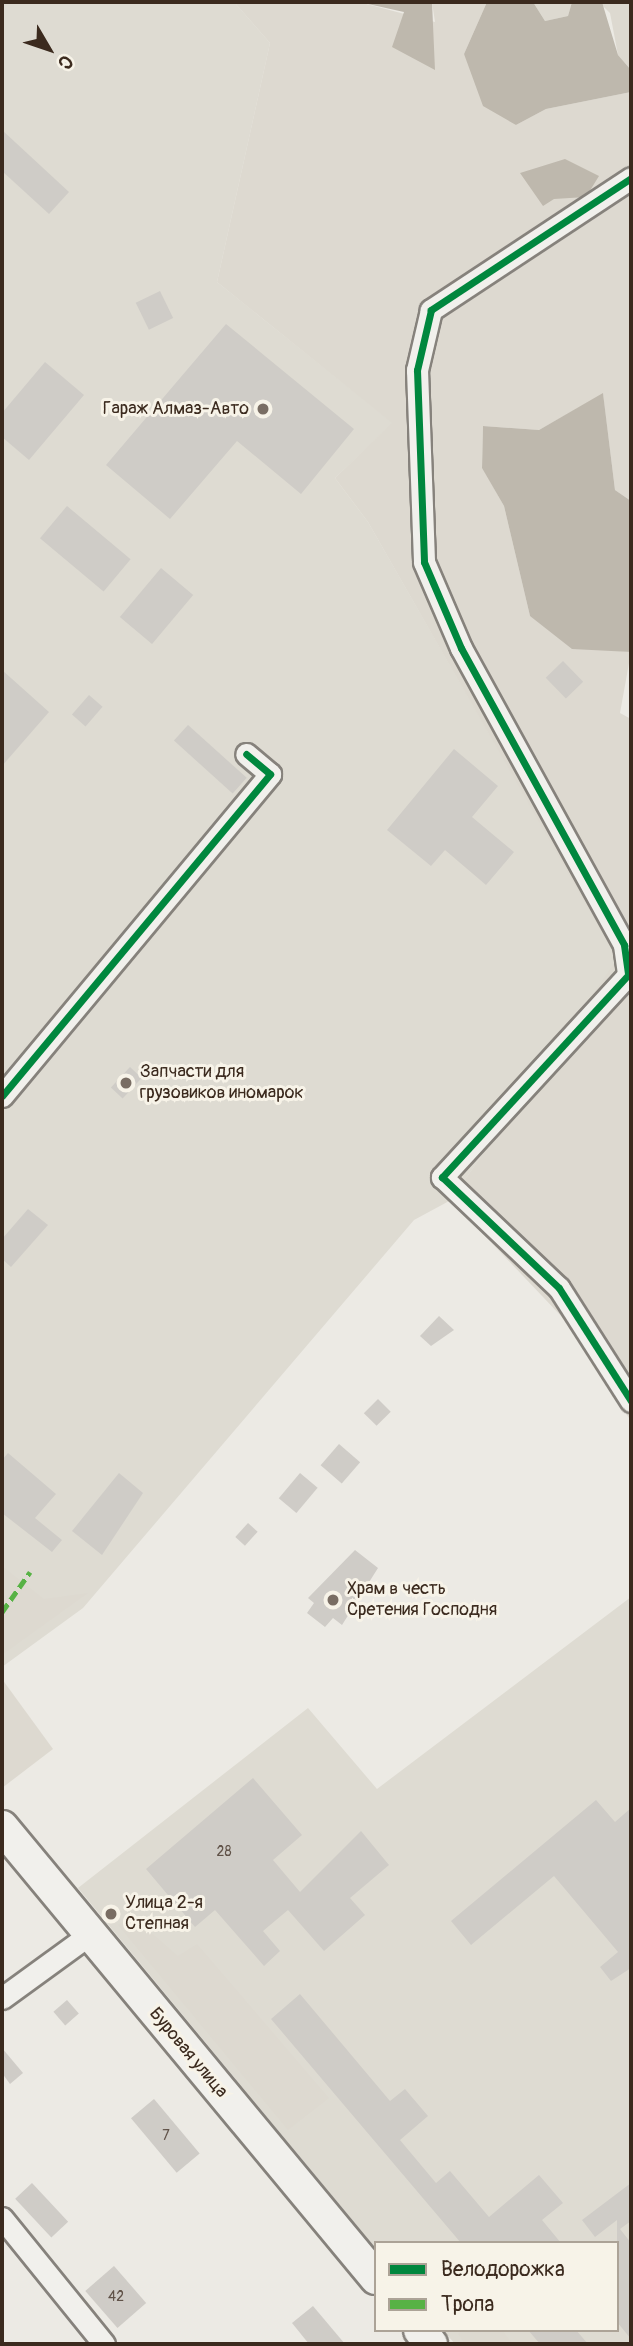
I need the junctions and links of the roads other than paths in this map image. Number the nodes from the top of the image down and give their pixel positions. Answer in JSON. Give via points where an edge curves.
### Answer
{"nodes":[{"id":1,"x":631,"y":178,"type":"edge"},
{"id":2,"x":246,"y":754,"type":"dead end"},
{"id":3,"x":2,"y":1096,"type":"edge"},
{"id":4,"x":631,"y":1401,"type":"edge"},
{"id":5,"x":2,"y":1827,"type":"edge"},
{"id":6,"x":90,"y":1934,"type":"junction"},
{"id":7,"x":2,"y":1998,"type":"edge"},
{"id":8,"x":2,"y":2218,"type":"edge"},
{"id":9,"x":374,"y":2276,"type":"edge"},
{"id":10,"x":104,"y":2344,"type":"edge"}],
"edges":[{"from":1,"to":4,"type":"street","via":[[431,310],[417,370],[425,562],[461,648],[624,945],[628,975],[442,1177],[559,1288]]},
{"from":2,"to":3,"type":"street","via":[[270,774]]},
{"from":5,"to":6,"type":"main road","name":"Буровая улица"},
{"from":6,"to":7,"type":"street"},
{"from":6,"to":9,"type":"main road","name":"Буровая улица"},
{"from":8,"to":10,"type":"street"}]}
